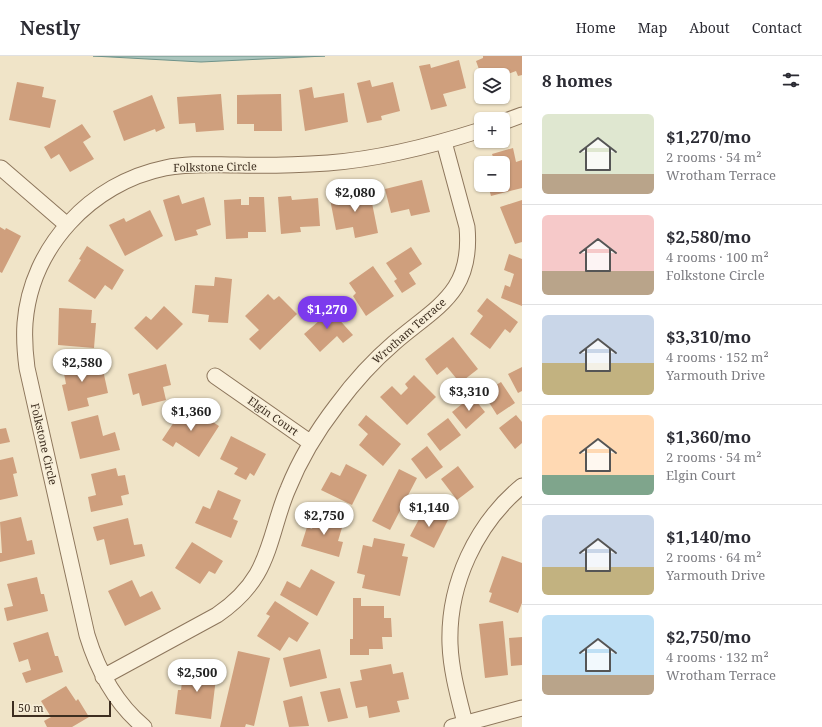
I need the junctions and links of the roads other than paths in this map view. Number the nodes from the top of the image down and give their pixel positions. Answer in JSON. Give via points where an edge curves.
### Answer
{"nodes":[{"id":1,"x":522,"y":115,"type":"edge"},
{"id":2,"x":510,"y":119,"type":"edge"},
{"id":3,"x":474,"y":132,"type":"edge"},
{"id":4,"x":444,"y":142,"type":"junction"},
{"id":5,"x":1,"y":168,"type":"edge"},
{"id":6,"x":67,"y":225,"type":"junction"},
{"id":7,"x":215,"y":376,"type":"dead end"},
{"id":8,"x":311,"y":443,"type":"junction"},
{"id":9,"x":522,"y":486,"type":"edge"},
{"id":10,"x":104,"y":678,"type":"junction"},
{"id":11,"x":522,"y":708,"type":"edge"},
{"id":12,"x":461,"y":726,"type":"edge"},
{"id":13,"x":144,"y":727,"type":"edge"}],
"edges":[{"from":1,"to":2,"type":"street"},
{"from":3,"to":4,"type":"street","name":"Folkstone Circle"},
{"from":4,"to":6,"type":"street","name":"Folkstone Circle","via":[[375,157],[330,163],[284,166],[188,165],[165,168],[143,174],[108,191],[83,209]]},
{"from":4,"to":8,"type":"street","name":"Wrotham Terrace","via":[[467,227],[467,253],[460,278],[443,304],[394,342],[349,389]]},
{"from":5,"to":6,"type":"street"},
{"from":6,"to":10,"type":"street","name":"Folkstone Circle","via":[[46,256],[36,277],[29,299],[24,345],[87,635]]},
{"from":7,"to":8,"type":"street","name":"Elgin Court"},
{"from":8,"to":10,"type":"street","name":"Wrotham Terrace","via":[[288,489],[265,557],[246,590],[217,615]]},
{"from":9,"to":12,"type":"street","via":[[500,507],[483,529],[468,558],[457,588],[451,616],[450,643]]},
{"from":10,"to":13,"type":"street","name":"Folkstone Circle","via":[[122,705]]},
{"from":11,"to":12,"type":"street"}]}
